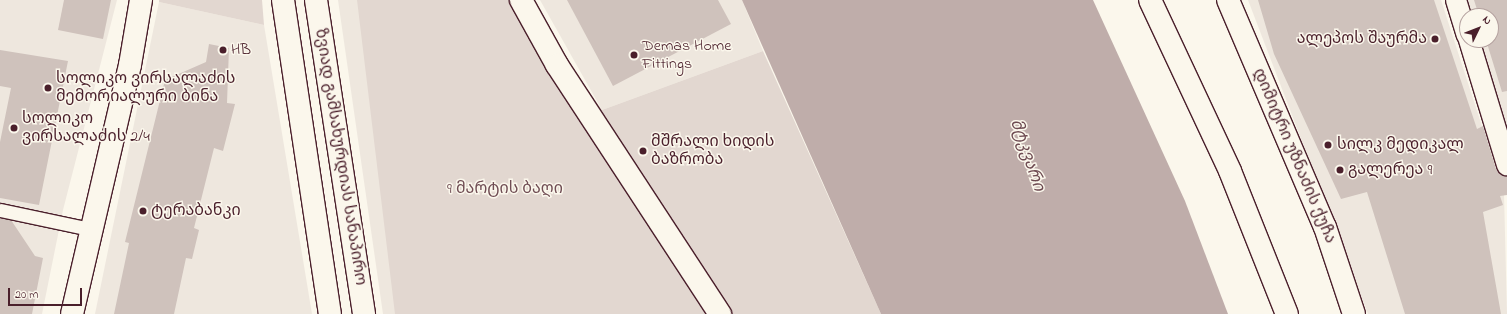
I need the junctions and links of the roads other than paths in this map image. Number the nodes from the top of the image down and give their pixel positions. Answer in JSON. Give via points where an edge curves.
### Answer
{"nodes":[{"id":1,"x":141,"y":0,"type":"edge"},
{"id":2,"x":283,"y":0,"type":"edge"},
{"id":3,"x":316,"y":0,"type":"edge"},
{"id":4,"x":521,"y":0,"type":"edge"},
{"id":5,"x":1150,"y":0,"type":"edge"},
{"id":6,"x":1228,"y":0,"type":"edge"},
{"id":7,"x":1456,"y":0,"type":"edge"},
{"id":8,"x":1459,"y":10,"type":"edge"},
{"id":9,"x":1471,"y":48,"type":"edge"},
{"id":10,"x":1507,"y":165,"type":"edge"},
{"id":11,"x":0,"y":210,"type":"edge"},
{"id":12,"x":90,"y":229,"type":"junction"},
{"id":13,"x":72,"y":314,"type":"edge"},
{"id":14,"x":330,"y":314,"type":"edge"},
{"id":15,"x":364,"y":314,"type":"edge"},
{"id":16,"x":720,"y":314,"type":"edge"},
{"id":17,"x":1287,"y":314,"type":"edge"},
{"id":18,"x":1354,"y":314,"type":"edge"}],
"edges":[{"from":1,"to":12,"type":"main road","via":[[130,65]]},
{"from":2,"to":14,"type":"main road","name":"ზვიად გამსახურდიას სანაპირო"},
{"from":3,"to":15,"type":"main road","name":"ზვიად გამსახურდიას სანაპირო"},
{"from":4,"to":16,"type":"main road","via":[[557,66]]},
{"from":5,"to":17,"type":"main road","via":[[1230,171]]},
{"from":6,"to":18,"type":"main road","name":"დიმიტრი უზნაძის ქუჩა","via":[[1325,227]]},
{"from":7,"to":8,"type":"street"},
{"from":9,"to":10,"type":"street"},
{"from":11,"to":12,"type":"lane"},
{"from":12,"to":13,"type":"main road"}]}
